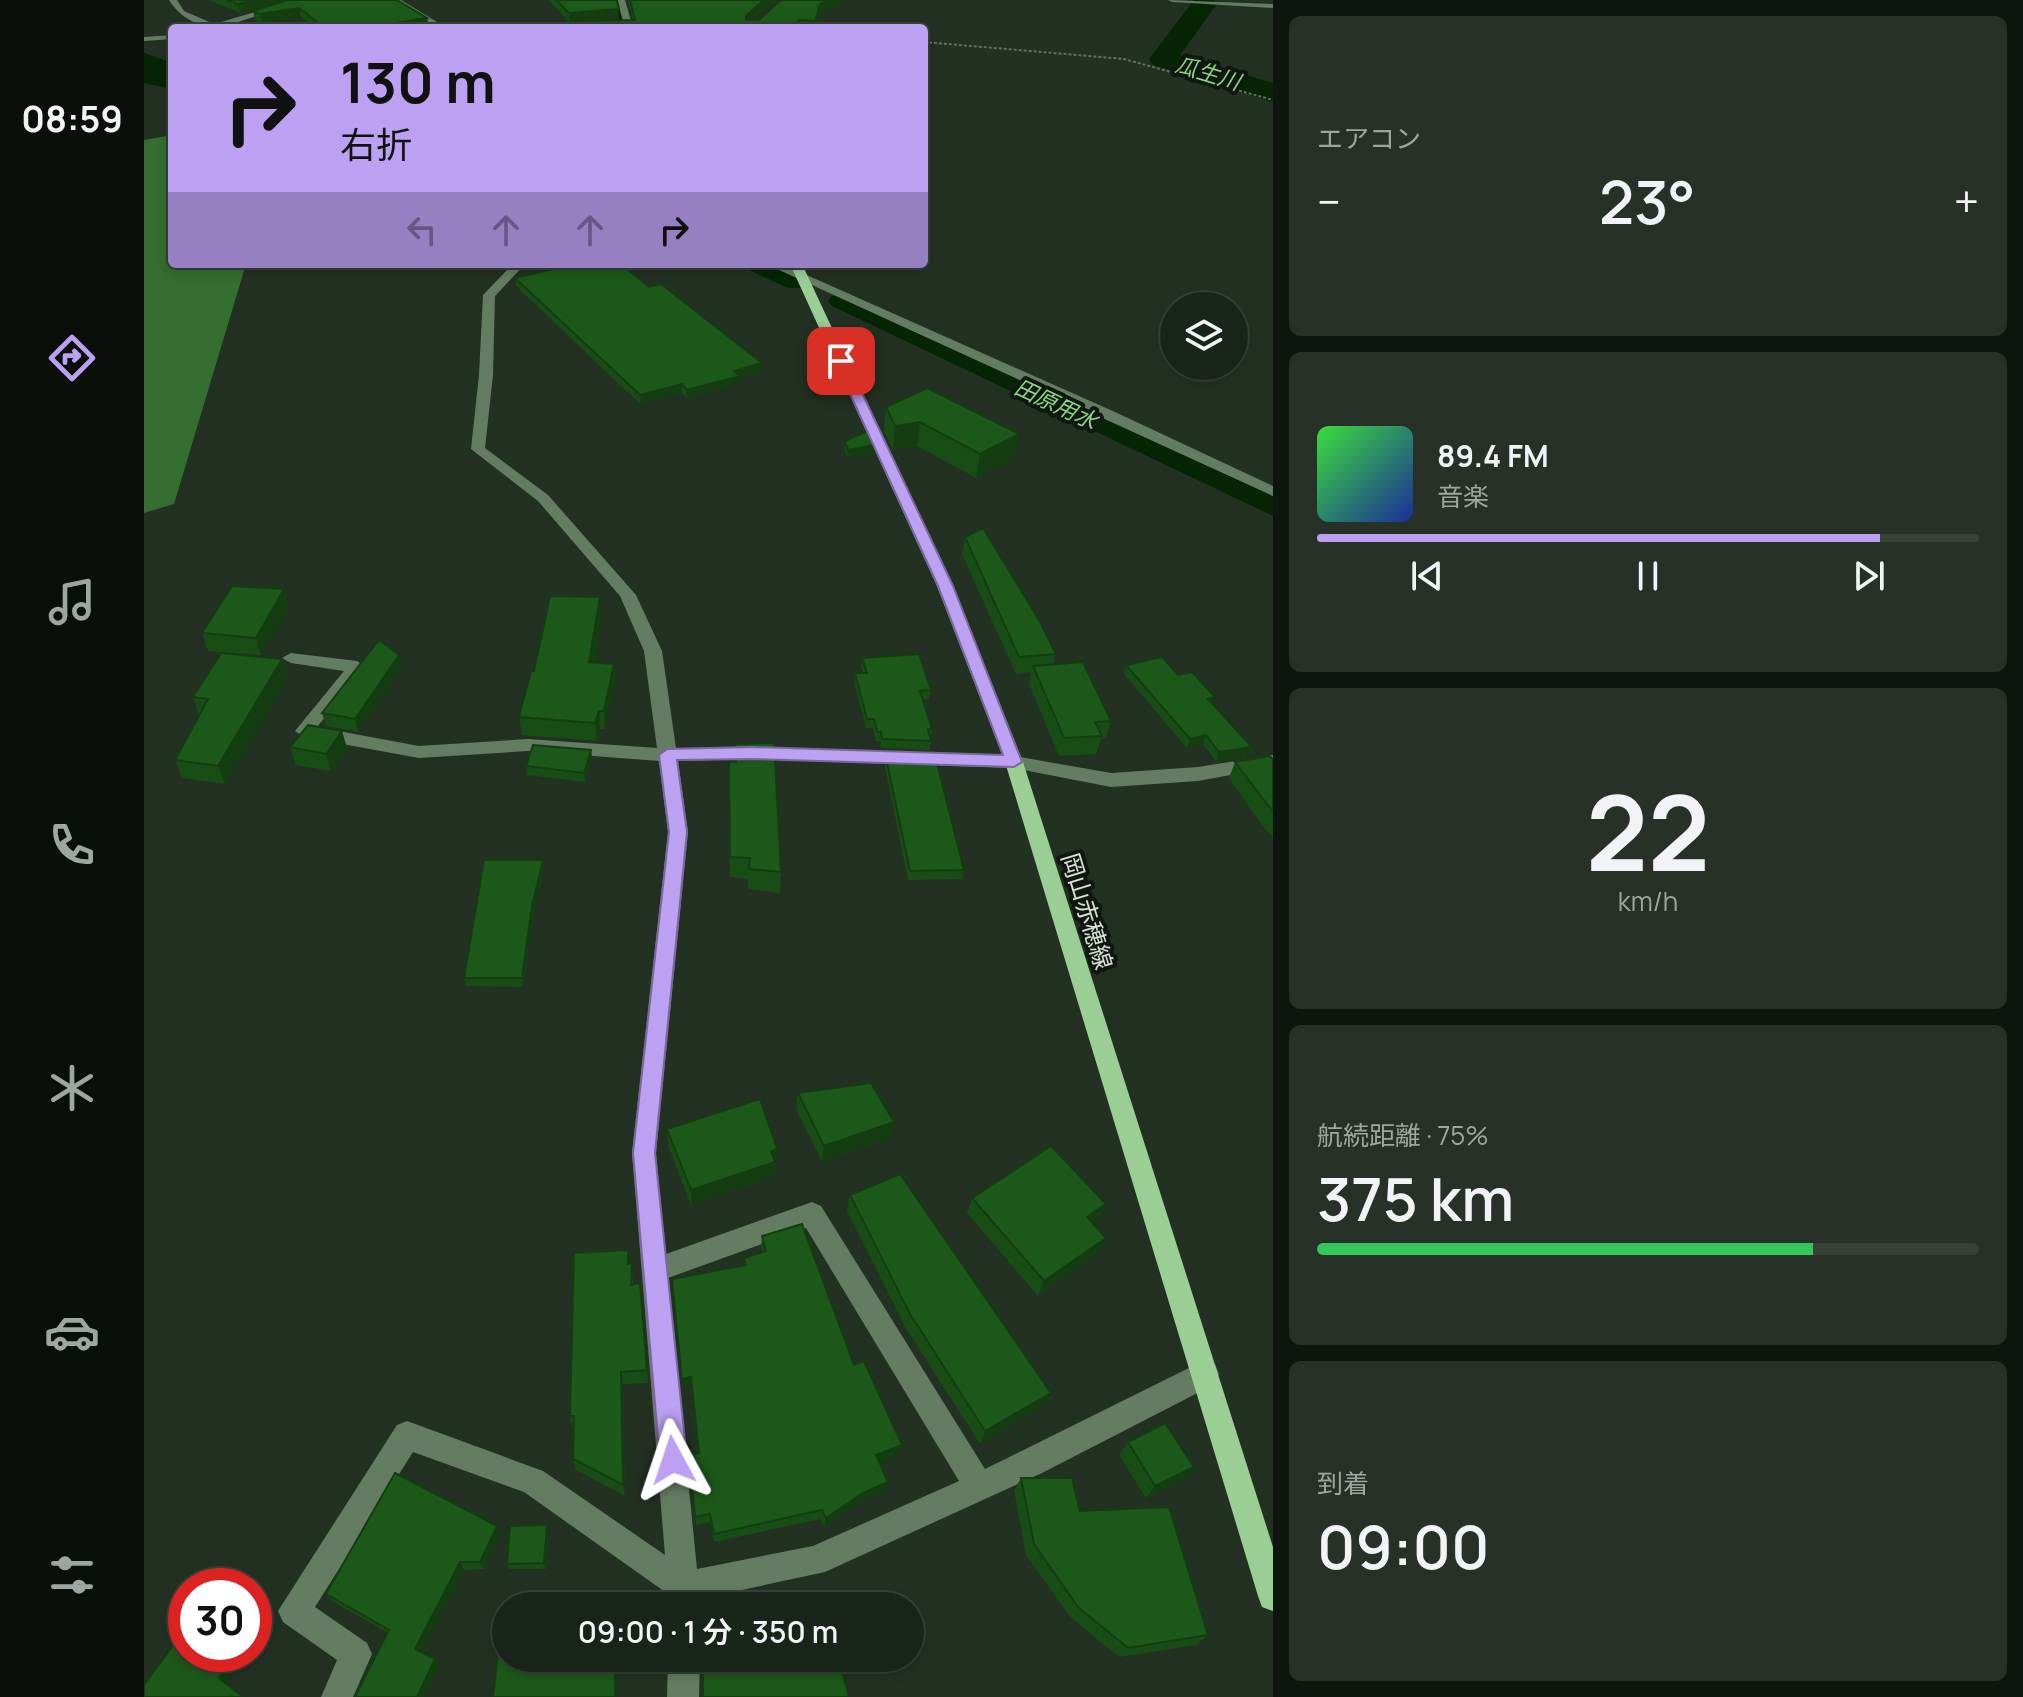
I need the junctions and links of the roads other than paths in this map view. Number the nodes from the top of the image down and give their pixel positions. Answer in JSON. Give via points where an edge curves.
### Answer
{"nodes":[{"id":1,"x":173,"y":0,"type":"edge"},
{"id":2,"x":304,"y":0,"type":"edge"},
{"id":3,"x":396,"y":0,"type":"edge"},
{"id":4,"x":621,"y":0,"type":"edge"},
{"id":5,"x":1172,"y":0,"type":"edge"},
{"id":6,"x":1273,"y":6,"type":"edge"},
{"id":7,"x":205,"y":24,"type":"edge"},
{"id":8,"x":222,"y":24,"type":"edge"},
{"id":9,"x":432,"y":24,"type":"edge"},
{"id":10,"x":628,"y":24,"type":"edge"},
{"id":11,"x":168,"y":37,"type":"edge"},
{"id":12,"x":144,"y":39,"type":"edge"},
{"id":13,"x":515,"y":268,"type":"edge"},
{"id":14,"x":798,"y":270,"type":"edge"},
{"id":15,"x":1273,"y":492,"type":"edge"},
{"id":16,"x":291,"y":658,"type":"dead end"},
{"id":17,"x":667,"y":755,"type":"junction"},
{"id":18,"x":1273,"y":761,"type":"edge"},
{"id":19,"x":1014,"y":762,"type":"junction"},
{"id":20,"x":656,"y":1270,"type":"junction"},
{"id":21,"x":1205,"y":1374,"type":"junction"},
{"id":22,"x":979,"y":1487,"type":"junction"},
{"id":23,"x":680,"y":1592,"type":"edge"},
{"id":24,"x":685,"y":1592,"type":"edge"},
{"id":25,"x":700,"y":1592,"type":"edge"},
{"id":26,"x":1273,"y":1596,"type":"edge"},
{"id":27,"x":684,"y":1672,"type":"edge"},
{"id":28,"x":337,"y":1697,"type":"edge"},
{"id":29,"x":683,"y":1697,"type":"edge"}],
"edges":[{"from":1,"to":7,"type":"street","via":[[181,13]]},
{"from":2,"to":8,"type":"street"},
{"from":3,"to":9,"type":"street"},
{"from":4,"to":10,"type":"street"},
{"from":5,"to":6,"type":"street"},
{"from":11,"to":12,"type":"street"},
{"from":13,"to":17,"type":"street","via":[[489,295],[478,449],[543,498],[628,595],[653,651]]},
{"from":14,"to":15,"type":"street"},
{"from":14,"to":19,"type":"main road","name":"岡山赤穂線","via":[[945,586]]},
{"from":16,"to":17,"type":"street","via":[[357,667],[304,731],[419,752],[528,745]]},
{"from":17,"to":19,"type":"street"},
{"from":17,"to":20,"type":"street","via":[[678,832],[644,1153]]},
{"from":18,"to":19,"type":"street","via":[[1198,774],[1111,780]]},
{"from":19,"to":21,"type":"main road","name":"岡山赤穂線"},
{"from":20,"to":22,"type":"street","via":[[812,1214]]},
{"from":20,"to":24,"type":"street"},
{"from":21,"to":22,"type":"street"},
{"from":21,"to":26,"type":"main road","name":"岡山赤穂線"},
{"from":22,"to":25,"type":"street","via":[[814,1561]]},
{"from":23,"to":28,"type":"street","via":[[533,1481],[407,1435],[294,1611],[356,1654]]},
{"from":27,"to":29,"type":"street"}]}
